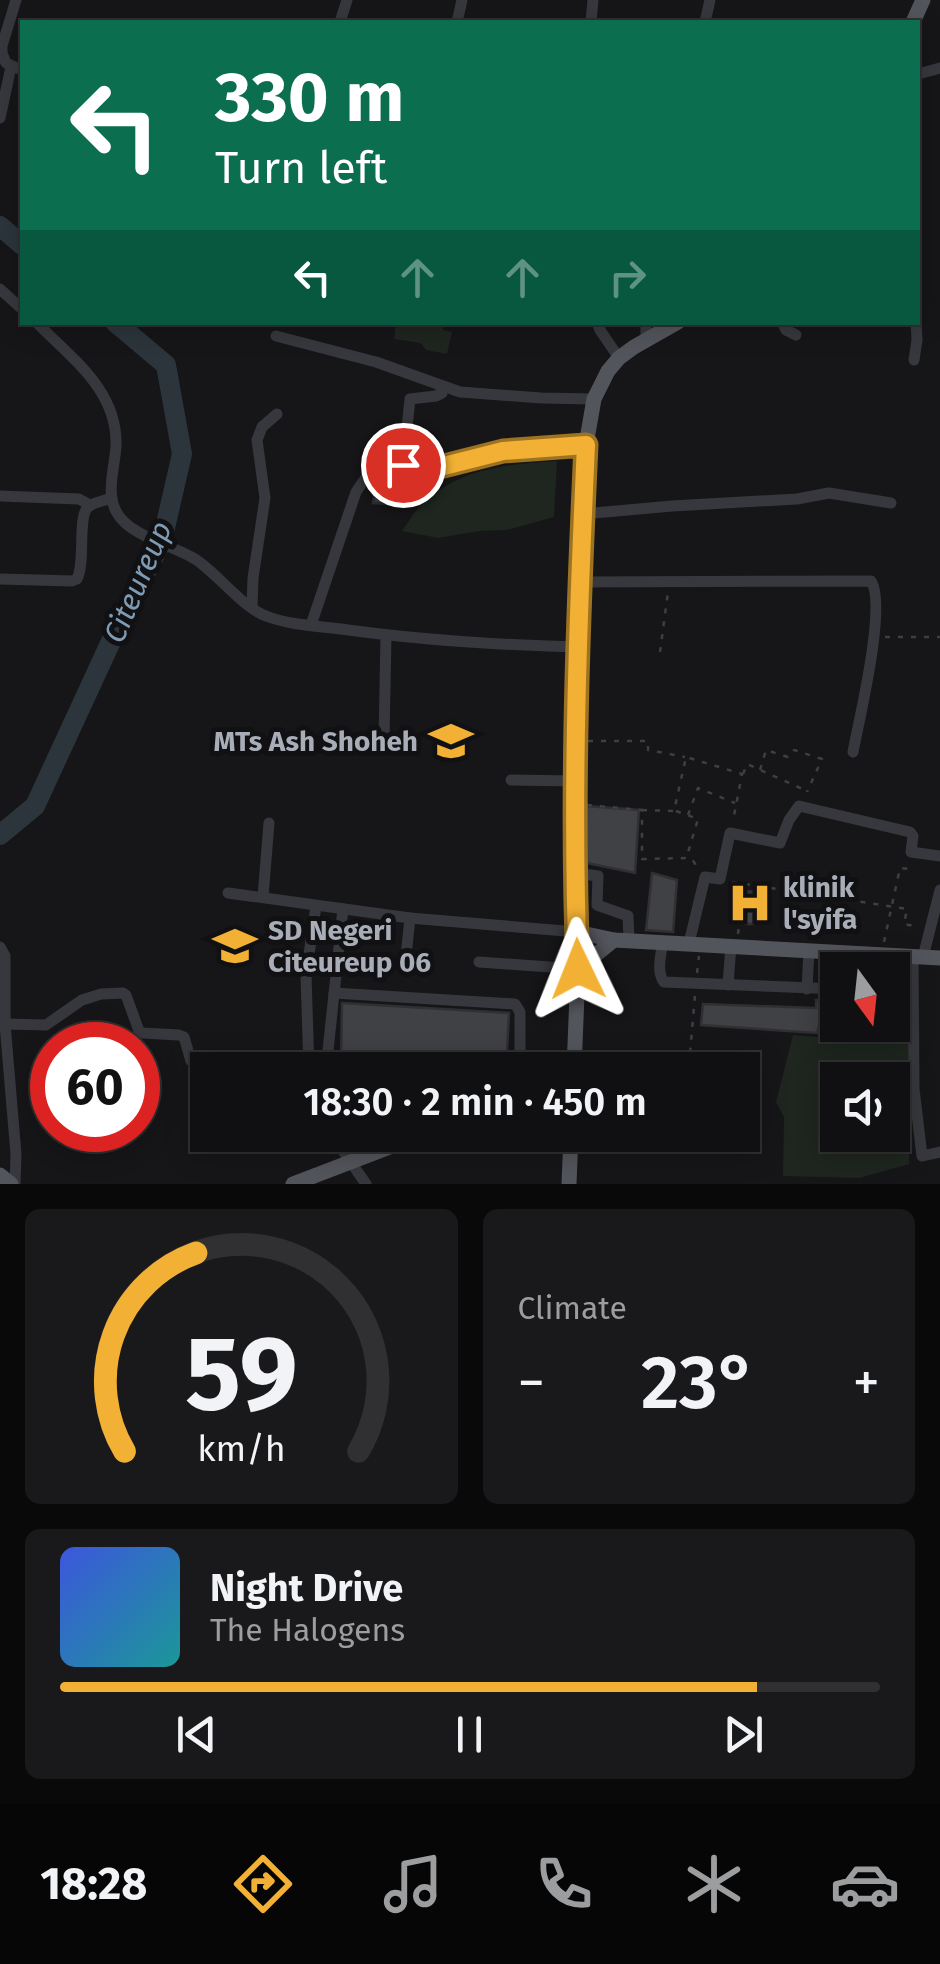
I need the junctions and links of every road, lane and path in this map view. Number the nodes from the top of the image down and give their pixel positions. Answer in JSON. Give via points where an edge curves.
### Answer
{"nodes":[{"id":1,"x":16,"y":0,"type":"edge"},
{"id":2,"x":17,"y":68,"type":"edge"},
{"id":3,"x":0,"y":118,"type":"edge"},
{"id":4,"x":0,"y":289,"type":"edge"},
{"id":5,"x":20,"y":308,"type":"edge"},
{"id":6,"x":39,"y":325,"type":"edge"},
{"id":7,"x":599,"y":325,"type":"edge"},
{"id":8,"x":784,"y":325,"type":"edge"},
{"id":9,"x":916,"y":325,"type":"edge"},
{"id":10,"x":646,"y":331,"type":"edge"},
{"id":11,"x":796,"y":335,"type":"dead end"},
{"id":12,"x":276,"y":336,"type":"dead end"},
{"id":13,"x":619,"y":358,"type":"junction"},
{"id":14,"x":914,"y":360,"type":"dead end"},
{"id":15,"x":440,"y":387,"type":"junction"},
{"id":16,"x":594,"y":399,"type":"junction"},
{"id":17,"x":277,"y":414,"type":"dead end"},
{"id":18,"x":586,"y":445,"type":"junction"},
{"id":19,"x":380,"y":455,"type":"dead end"},
{"id":20,"x":0,"y":496,"type":"edge"},
{"id":21,"x":111,"y":498,"type":"junction"},
{"id":22,"x":890,"y":503,"type":"dead end"},
{"id":23,"x":90,"y":505,"type":"junction"},
{"id":24,"x":583,"y":514,"type":"junction"},
{"id":25,"x":0,"y":579,"type":"edge"},
{"id":26,"x":668,"y":580,"type":"junction"},
{"id":27,"x":580,"y":582,"type":"junction"},
{"id":28,"x":252,"y":607,"type":"junction"},
{"id":29,"x":311,"y":625,"type":"junction"},
{"id":30,"x":386,"y":636,"type":"junction"},
{"id":31,"x":874,"y":636,"type":"junction"},
{"id":32,"x":940,"y":637,"type":"edge"},
{"id":33,"x":577,"y":647,"type":"junction"},
{"id":34,"x":660,"y":652,"type":"dead end"},
{"id":35,"x":384,"y":740,"type":"dead end"},
{"id":36,"x":576,"y":741,"type":"junction"},
{"id":37,"x":852,"y":752,"type":"dead end"},
{"id":38,"x":686,"y":757,"type":"junction"},
{"id":39,"x":760,"y":770,"type":"junction"},
{"id":40,"x":742,"y":774,"type":"junction"},
{"id":41,"x":510,"y":780,"type":"dead end"},
{"id":42,"x":576,"y":781,"type":"junction"},
{"id":43,"x":575,"y":804,"type":"junction"},
{"id":44,"x":738,"y":804,"type":"junction"},
{"id":45,"x":642,"y":810,"type":"junction"},
{"id":46,"x":674,"y":810,"type":"junction"},
{"id":47,"x":688,"y":815,"type":"junction"},
{"id":48,"x":268,"y":823,"type":"dead end"},
{"id":49,"x":730,"y":832,"type":"junction"},
{"id":50,"x":911,"y":852,"type":"junction"},
{"id":51,"x":940,"y":856,"type":"edge"},
{"id":52,"x":687,"y":858,"type":"junction"},
{"id":53,"x":576,"y":873,"type":"junction"},
{"id":54,"x":705,"y":877,"type":"junction"},
{"id":55,"x":720,"y":879,"type":"junction"},
{"id":56,"x":743,"y":885,"type":"junction"},
{"id":57,"x":228,"y":893,"type":"dead end"},
{"id":58,"x":264,"y":898,"type":"junction"},
{"id":59,"x":939,"y":898,"type":"edge"},
{"id":60,"x":891,"y":906,"type":"junction"},
{"id":61,"x":319,"y":907,"type":"junction"},
{"id":62,"x":343,"y":909,"type":"junction"},
{"id":63,"x":410,"y":918,"type":"junction"},
{"id":64,"x":930,"y":928,"type":"junction"},
{"id":65,"x":577,"y":932,"type":"junction"},
{"id":66,"x":622,"y":941,"type":"junction"},
{"id":67,"x":662,"y":942,"type":"junction"},
{"id":68,"x":694,"y":943,"type":"junction"},
{"id":69,"x":0,"y":946,"type":"edge"},
{"id":70,"x":733,"y":946,"type":"junction"},
{"id":71,"x":809,"y":950,"type":"junction"},
{"id":72,"x":846,"y":952,"type":"edge"},
{"id":73,"x":882,"y":952,"type":"edge"},
{"id":74,"x":926,"y":957,"type":"edge"},
{"id":75,"x":478,"y":962,"type":"dead end"},
{"id":76,"x":405,"y":966,"type":"dead end"},
{"id":77,"x":578,"y":969,"type":"junction"},
{"id":78,"x":696,"y":984,"type":"junction"},
{"id":79,"x":728,"y":986,"type":"junction"},
{"id":80,"x":807,"y":989,"type":"junction"},
{"id":81,"x":820,"y":989,"type":"edge"},
{"id":82,"x":912,"y":989,"type":"joint"},
{"id":83,"x":334,"y":993,"type":"junction"},
{"id":84,"x":5,"y":1024,"type":"junction"},
{"id":85,"x":318,"y":1052,"type":"edge"},
{"id":86,"x":324,"y":1052,"type":"edge"},
{"id":87,"x":520,"y":1052,"type":"edge"},
{"id":88,"x":575,"y":1052,"type":"edge"},
{"id":89,"x":689,"y":1052,"type":"edge"},
{"id":90,"x":190,"y":1058,"type":"edge"},
{"id":91,"x":346,"y":1152,"type":"edge"},
{"id":92,"x":373,"y":1152,"type":"edge"},
{"id":93,"x":570,"y":1152,"type":"edge"},
{"id":94,"x":940,"y":1152,"type":"edge"},
{"id":95,"x":370,"y":1153,"type":"joint"},
{"id":96,"x":352,"y":1161,"type":"junction"},
{"id":97,"x":0,"y":1175,"type":"edge"},
{"id":98,"x":326,"y":1178,"type":"edge"},
{"id":99,"x":13,"y":1184,"type":"edge"},
{"id":100,"x":294,"y":1184,"type":"edge"},
{"id":101,"x":366,"y":1184,"type":"edge"},
{"id":102,"x":569,"y":1184,"type":"edge"}],
"edges":[{"from":1,"to":2,"type":"street","via":[[2,53]]},
{"from":2,"to":3,"type":"street"},
{"from":4,"to":5,"type":"street"},
{"from":6,"to":21,"type":"street","via":[[108,401],[116,442]]},
{"from":7,"to":13,"type":"street"},
{"from":8,"to":11,"type":"street"},
{"from":9,"to":14,"type":"street"},
{"from":10,"to":13,"type":"main road"},
{"from":12,"to":15,"type":"street"},
{"from":13,"to":16,"type":"main road"},
{"from":15,"to":16,"type":"street"},
{"from":15,"to":18,"type":"street","via":[[436,396],[410,399],[406,471],[503,451]]},
{"from":16,"to":18,"type":"main road"},
{"from":17,"to":28,"type":"street","via":[[257,440],[265,498]]},
{"from":18,"to":24,"type":"main road"},
{"from":19,"to":29,"type":"street","via":[[356,492]]},
{"from":20,"to":23,"type":"street"},
{"from":21,"to":23,"type":"street"},
{"from":21,"to":28,"type":"street","via":[[132,528],[196,560]]},
{"from":22,"to":24,"type":"street","via":[[828,493]]},
{"from":23,"to":25,"type":"street","via":[[76,579]]},
{"from":24,"to":27,"type":"main road"},
{"from":26,"to":27,"type":"street"},
{"from":26,"to":31,"type":"street","via":[[871,582]]},
{"from":26,"to":34,"type":"path"},
{"from":27,"to":33,"type":"main road"},
{"from":28,"to":29,"type":"street","via":[[264,616]]},
{"from":29,"to":30,"type":"street"},
{"from":30,"to":33,"type":"street"},
{"from":30,"to":35,"type":"street"},
{"from":31,"to":32,"type":"path"},
{"from":31,"to":37,"type":"street"},
{"from":33,"to":36,"type":"main road"},
{"from":36,"to":38,"type":"path","via":[[648,741],[648,750]]},
{"from":36,"to":42,"type":"main road"},
{"from":38,"to":40,"type":"path"},
{"from":38,"to":46,"type":"path"},
{"from":39,"to":39,"type":"path","via":[[766,750],[822,759],[807,792]]},
{"from":39,"to":40,"type":"path","via":[[747,764]]},
{"from":40,"to":44,"type":"path"},
{"from":41,"to":42,"type":"street"},
{"from":42,"to":43,"type":"main road"},
{"from":43,"to":45,"type":"path"},
{"from":43,"to":53,"type":"main road"},
{"from":44,"to":47,"type":"path","via":[[698,788]]},
{"from":44,"to":49,"type":"path"},
{"from":45,"to":46,"type":"path"},
{"from":45,"to":52,"type":"path","via":[[642,859]]},
{"from":46,"to":47,"type":"path"},
{"from":47,"to":52,"type":"path","via":[[698,819]]},
{"from":48,"to":58,"type":"street"},
{"from":49,"to":50,"type":"street","via":[[780,843],[799,806],[910,832]]},
{"from":49,"to":55,"type":"street"},
{"from":50,"to":51,"type":"street"},
{"from":50,"to":60,"type":"path"},
{"from":52,"to":54,"type":"path"},
{"from":53,"to":65,"type":"main road"},
{"from":53,"to":66,"type":"street","via":[[598,876],[597,905],[630,919]]},
{"from":54,"to":55,"type":"street"},
{"from":54,"to":68,"type":"street"},
{"from":55,"to":56,"type":"path"},
{"from":56,"to":60,"type":"path"},
{"from":56,"to":70,"type":"path"},
{"from":57,"to":58,"type":"street"},
{"from":58,"to":61,"type":"street"},
{"from":59,"to":64,"type":"street"},
{"from":60,"to":64,"type":"path","via":[[907,909],[904,924]]},
{"from":60,"to":73,"type":"path"},
{"from":61,"to":62,"type":"street"},
{"from":61,"to":85,"type":"street","via":[[306,975]]},
{"from":62,"to":63,"type":"street"},
{"from":62,"to":83,"type":"street"},
{"from":63,"to":65,"type":"street"},
{"from":63,"to":76,"type":"street"},
{"from":64,"to":74,"type":"street"},
{"from":65,"to":66,"type":"main road"},
{"from":65,"to":77,"type":"main road"},
{"from":66,"to":67,"type":"main road"},
{"from":66,"to":77,"type":"main road"},
{"from":67,"to":68,"type":"main road"},
{"from":67,"to":78,"type":"street","via":[[661,980]]},
{"from":68,"to":70,"type":"main road"},
{"from":68,"to":78,"type":"path"},
{"from":69,"to":84,"type":"street"},
{"from":70,"to":71,"type":"main road"},
{"from":70,"to":79,"type":"street"},
{"from":71,"to":72,"type":"main road"},
{"from":71,"to":80,"type":"street"},
{"from":74,"to":82,"type":"street"},
{"from":75,"to":77,"type":"street"},
{"from":77,"to":88,"type":"main road"},
{"from":78,"to":79,"type":"street"},
{"from":78,"to":89,"type":"path"},
{"from":79,"to":80,"type":"street"},
{"from":80,"to":81,"type":"street"},
{"from":82,"to":94,"type":"street","via":[[922,1156]]},
{"from":83,"to":86,"type":"street"},
{"from":83,"to":87,"type":"street","via":[[515,1004]]},
{"from":84,"to":90,"type":"street","via":[[46,1025],[82,1000],[123,993],[139,1030],[184,1038]]},
{"from":84,"to":99,"type":"street"},
{"from":91,"to":96,"type":"street"},
{"from":92,"to":95,"type":"main road"},
{"from":93,"to":102,"type":"main road"},
{"from":95,"to":96,"type":"main road"},
{"from":96,"to":98,"type":"main road"},
{"from":96,"to":101,"type":"street"},
{"from":97,"to":99,"type":"main road"},
{"from":98,"to":100,"type":"main road"}]}
